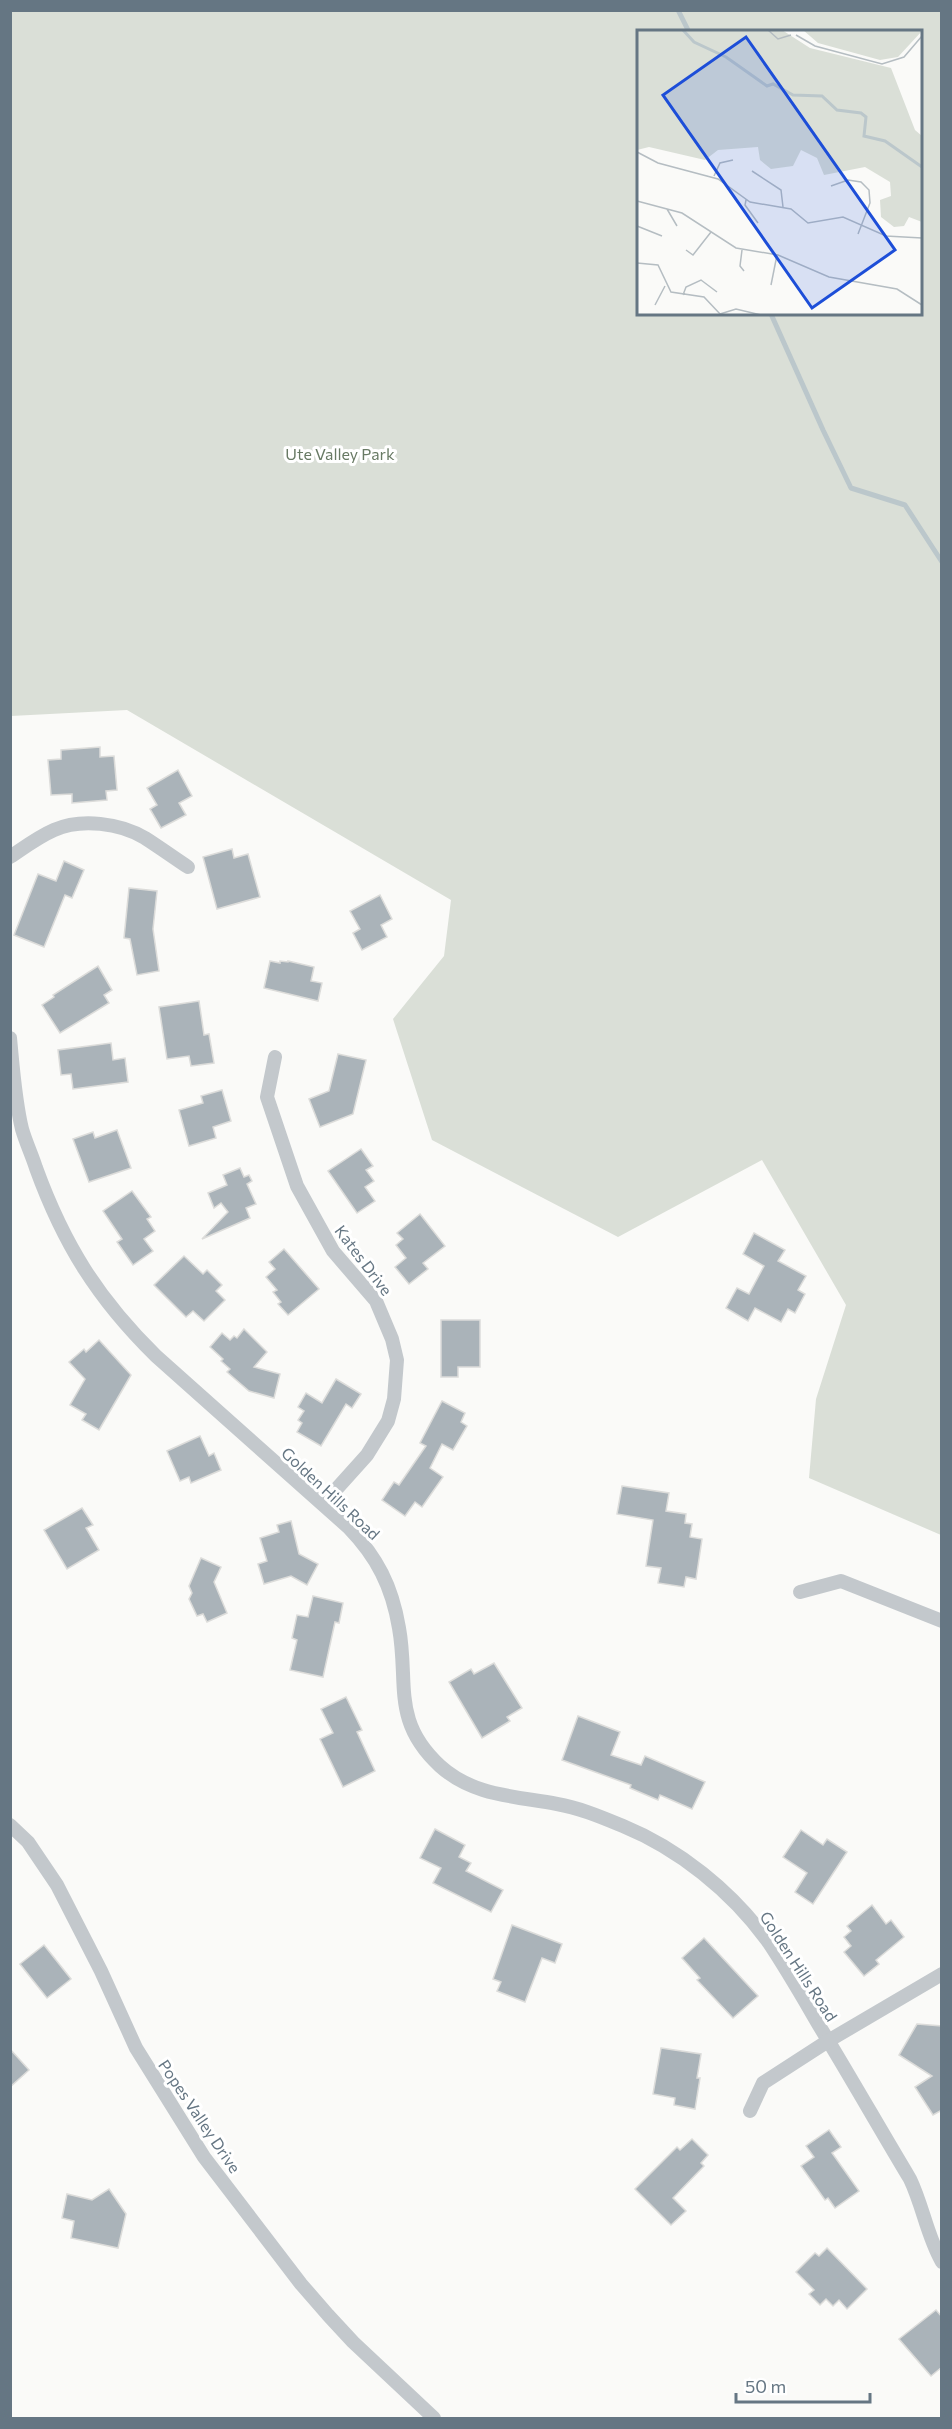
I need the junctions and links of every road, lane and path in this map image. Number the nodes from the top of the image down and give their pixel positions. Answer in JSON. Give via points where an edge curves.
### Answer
{"nodes":[{"id":1,"x":10,"y":857,"type":"edge"},
{"id":2,"x":188,"y":867,"type":"dead end"},
{"id":3,"x":10,"y":1038,"type":"edge"},
{"id":4,"x":275,"y":1057,"type":"dead end"},
{"id":5,"x":323,"y":1504,"type":"junction"},
{"id":6,"x":800,"y":1592,"type":"dead end"},
{"id":7,"x":942,"y":1621,"type":"edge"},
{"id":8,"x":10,"y":1825,"type":"edge"},
{"id":9,"x":942,"y":1974,"type":"edge"},
{"id":10,"x":828,"y":2041,"type":"junction"},
{"id":11,"x":750,"y":2111,"type":"dead end"},
{"id":12,"x":942,"y":2262,"type":"edge"},
{"id":13,"x":434,"y":2418,"type":"edge"}],
"edges":[{"from":1,"to":2,"type":"street","via":[[56,829],[110,825],[145,838]]},
{"from":3,"to":5,"type":"street","name":"Golden Hills Road","via":[[23,1131],[56,1220],[92,1282],[156,1356]]},
{"from":4,"to":5,"type":"street","name":"Kates Drive","via":[[267,1097],[297,1186],[333,1251],[376,1301],[397,1360],[388,1421],[367,1455]]},
{"from":5,"to":10,"type":"street","name":"Golden Hills Road","via":[[361,1540],[383,1574],[400,1631],[404,1706],[417,1738],[440,1766],[487,1793],[558,1804],[600,1817],[680,1858],[727,1895],[754,1924],[781,1961]]},
{"from":6,"to":7,"type":"street","via":[[841,1581]]},
{"from":8,"to":13,"type":"street","name":"Popes Valley Drive","via":[[28,1842],[57,1886],[136,2048],[204,2157],[328,2315]]},
{"from":9,"to":10,"type":"street"},
{"from":10,"to":11,"type":"street","via":[[763,2083]]},
{"from":10,"to":12,"type":"street","name":"Golden Hills Road","via":[[910,2179],[931,2242]]}]}
